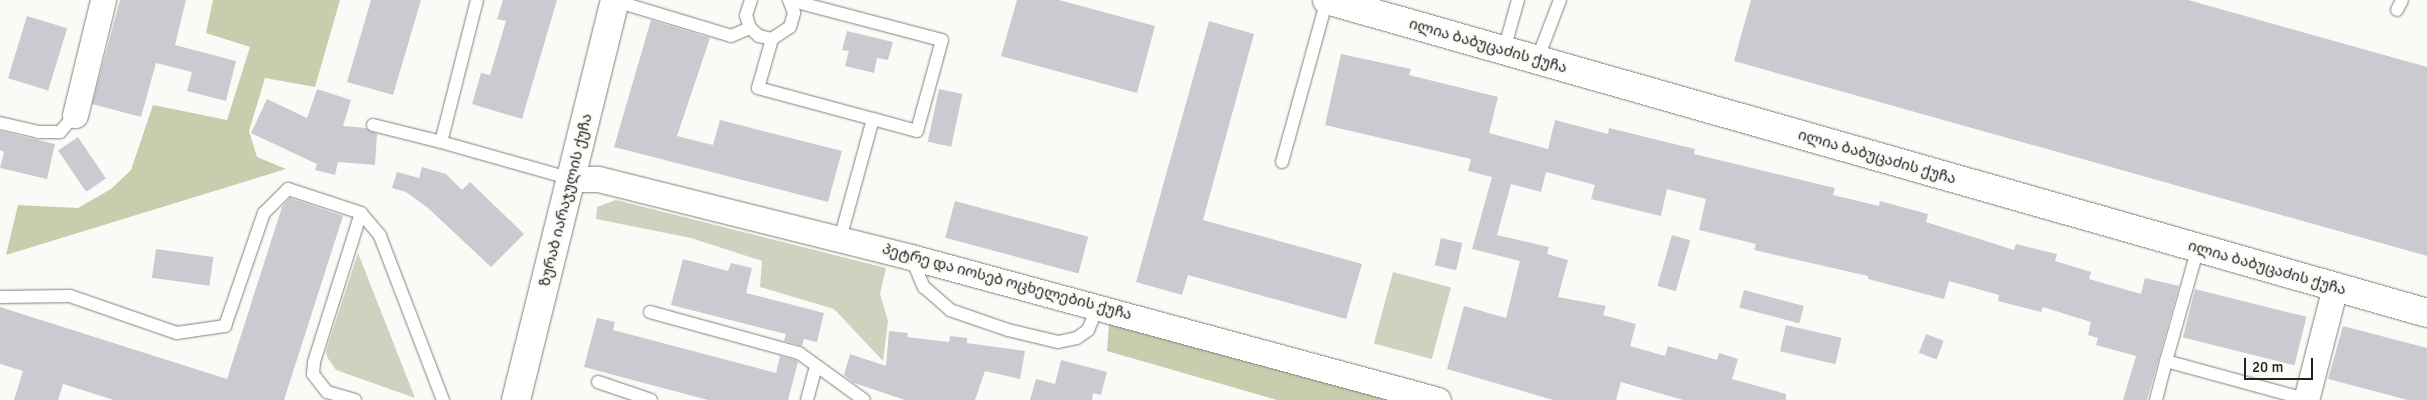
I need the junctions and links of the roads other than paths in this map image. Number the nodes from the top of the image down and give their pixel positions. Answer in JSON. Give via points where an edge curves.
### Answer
{"nodes":[{"id":1,"x":103,"y":0,"type":"edge"},
{"id":2,"x":477,"y":0,"type":"edge"},
{"id":3,"x":614,"y":0,"type":"edge"},
{"id":4,"x":751,"y":0,"type":"edge"},
{"id":5,"x":789,"y":0,"type":"edge"},
{"id":6,"x":1327,"y":0,"type":"edge"},
{"id":7,"x":1518,"y":0,"type":"edge"},
{"id":8,"x":1560,"y":0,"type":"edge"},
{"id":9,"x":750,"y":28,"type":"junction"},
{"id":10,"x":772,"y":39,"type":"junction"},
{"id":11,"x":1504,"y":50,"type":"junction"},
{"id":12,"x":1537,"y":60,"type":"junction"},
{"id":13,"x":74,"y":115,"type":"joint"},
{"id":14,"x":873,"y":119,"type":"junction"},
{"id":15,"x":0,"y":123,"type":"edge"},
{"id":16,"x":373,"y":125,"type":"dead end"},
{"id":17,"x":441,"y":142,"type":"junction"},
{"id":18,"x":1282,"y":162,"type":"dead end"},
{"id":19,"x":572,"y":179,"type":"junction"},
{"id":20,"x":361,"y":213,"type":"junction"},
{"id":21,"x":840,"y":239,"type":"junction"},
{"id":22,"x":2198,"y":248,"type":"junction"},
{"id":23,"x":911,"y":257,"type":"junction"},
{"id":24,"x":2335,"y":287,"type":"junction"},
{"id":25,"x":0,"y":297,"type":"edge"},
{"id":26,"x":1098,"y":306,"type":"junction"},
{"id":27,"x":650,"y":312,"type":"dead end"},
{"id":28,"x":2427,"y":313,"type":"edge"},
{"id":29,"x":2166,"y":361,"type":"junction"},
{"id":30,"x":816,"y":367,"type":"junction"},
{"id":31,"x":598,"y":382,"type":"dead end"},
{"id":32,"x":354,"y":400,"type":"edge"},
{"id":33,"x":443,"y":400,"type":"edge"},
{"id":34,"x":516,"y":400,"type":"edge"},
{"id":35,"x":651,"y":400,"type":"edge"},
{"id":36,"x":807,"y":400,"type":"edge"},
{"id":37,"x":864,"y":400,"type":"edge"},
{"id":38,"x":1438,"y":400,"type":"edge"},
{"id":39,"x":2156,"y":400,"type":"edge"},
{"id":40,"x":2307,"y":400,"type":"edge"}],
"edges":[{"from":1,"to":13,"type":"street"},
{"from":2,"to":17,"type":"lane"},
{"from":3,"to":9,"type":"lane","via":[[730,36]]},
{"from":3,"to":19,"type":"street","name":"ზურაბ იარაჯულის ქუჩა"},
{"from":4,"to":9,"type":"lane","via":[[746,15]]},
{"from":5,"to":10,"type":"lane","via":[[794,13],[790,27]]},
{"from":5,"to":14,"type":"lane","via":[[942,40],[917,131]]},
{"from":6,"to":11,"type":"street","name":"ილია ბაბუცაძის ქუჩა"},
{"from":6,"to":18,"type":"lane"},
{"from":7,"to":11,"type":"lane"},
{"from":8,"to":12,"type":"lane"},
{"from":9,"to":10,"type":"lane","via":[[760,36]]},
{"from":10,"to":14,"type":"lane","via":[[758,88]]},
{"from":11,"to":12,"type":"street","name":"ილია ბაბუცაძის ქუჩა"},
{"from":12,"to":22,"type":"street","name":"ილია ბაბუცაძის ქუჩა"},
{"from":13,"to":15,"type":"lane","via":[[60,132],[38,132]]},
{"from":14,"to":21,"type":"lane"},
{"from":16,"to":17,"type":"lane"},
{"from":17,"to":19,"type":"lane"},
{"from":19,"to":21,"type":"street","name":"პეტრე და იოსებ ოცხელების ქუჩა","via":[[598,179]]},
{"from":19,"to":34,"type":"street","name":"ზურაბ იარაჯულის ქუჩა"},
{"from":20,"to":25,"type":"lane","via":[[288,189],[264,213],[225,326],[177,333],[70,296]]},
{"from":20,"to":32,"type":"lane","via":[[313,374],[327,392]]},
{"from":20,"to":33,"type":"lane","via":[[380,236]]},
{"from":21,"to":23,"type":"street","name":"პეტრე და იოსებ ოცხელების ქუჩა"},
{"from":22,"to":24,"type":"street","name":"ილია ბაბუცაძის ქუჩა"},
{"from":22,"to":29,"type":"lane"},
{"from":23,"to":26,"type":"street","name":"პეტრე და იოსებ ოცხელების ქუჩა"},
{"from":23,"to":26,"type":"lane","via":[[924,287],[950,310],[1008,330],[1058,342],[1077,338],[1088,330]]},
{"from":24,"to":28,"type":"street","name":"ილია ბაბუცაძის ქუჩა"},
{"from":24,"to":40,"type":"street"},
{"from":26,"to":38,"type":"street","name":"პეტრე და იოსებ ოცხელების ქუჩა"},
{"from":27,"to":30,"type":"lane","via":[[799,353]]},
{"from":29,"to":39,"type":"lane"},
{"from":29,"to":40,"type":"lane"},
{"from":30,"to":36,"type":"lane"},
{"from":30,"to":37,"type":"lane"},
{"from":31,"to":35,"type":"lane"}]}
